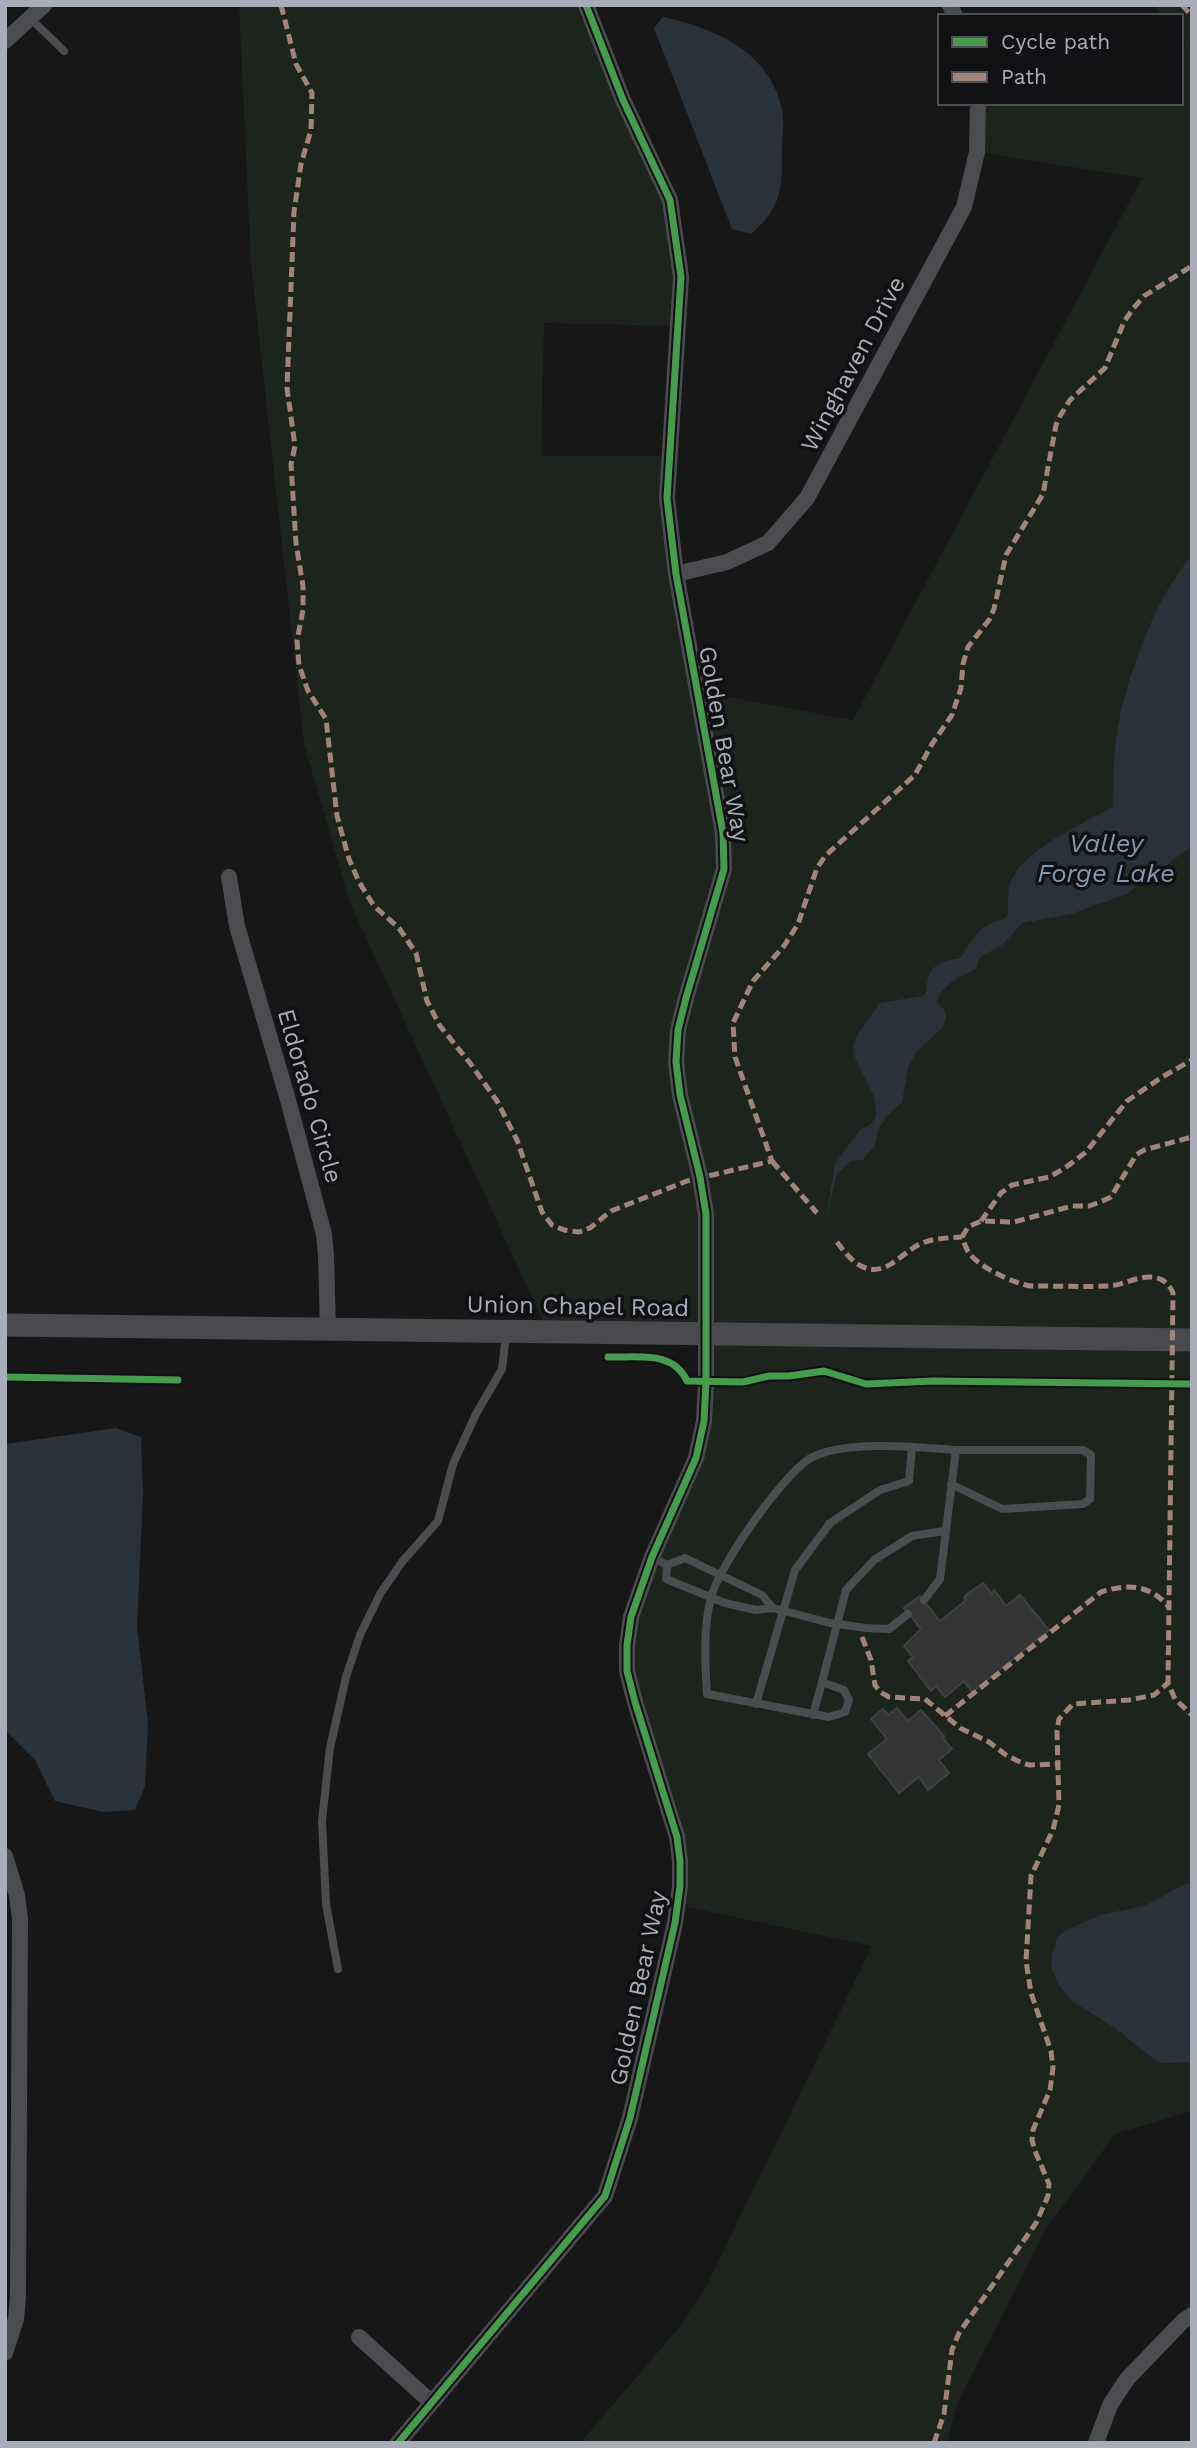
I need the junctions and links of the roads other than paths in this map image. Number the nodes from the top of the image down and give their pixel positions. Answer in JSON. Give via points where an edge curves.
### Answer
{"nodes":[{"id":1,"x":44,"y":5,"type":"edge"},
{"id":2,"x":586,"y":5,"type":"edge"},
{"id":3,"x":31,"y":19,"type":"junction"},
{"id":4,"x":5,"y":41,"type":"edge"},
{"id":5,"x":64,"y":51,"type":"dead end"},
{"id":6,"x":978,"y":105,"type":"edge"},
{"id":7,"x":676,"y":574,"type":"junction"},
{"id":8,"x":229,"y":877,"type":"dead end"},
{"id":9,"x":5,"y":1325,"type":"edge"},
{"id":10,"x":328,"y":1330,"type":"junction"},
{"id":11,"x":506,"y":1332,"type":"junction"},
{"id":12,"x":707,"y":1334,"type":"junction"},
{"id":13,"x":1192,"y":1340,"type":"edge"},
{"id":14,"x":912,"y":1447,"type":"junction"},
{"id":15,"x":956,"y":1450,"type":"junction"},
{"id":16,"x":951,"y":1484,"type":"junction"},
{"id":17,"x":944,"y":1531,"type":"junction"},
{"id":18,"x":652,"y":1557,"type":"junction"},
{"id":19,"x":667,"y":1565,"type":"junction"},
{"id":20,"x":719,"y":1576,"type":"junction"},
{"id":21,"x":710,"y":1598,"type":"junction"},
{"id":22,"x":924,"y":1601,"type":"dead end"},
{"id":23,"x":777,"y":1609,"type":"junction"},
{"id":24,"x":908,"y":1614,"type":"dead end"},
{"id":25,"x":835,"y":1623,"type":"junction"},
{"id":26,"x":822,"y":1682,"type":"junction"},
{"id":27,"x":756,"y":1704,"type":"junction"},
{"id":28,"x":813,"y":1715,"type":"junction"},
{"id":29,"x":5,"y":1856,"type":"edge"},
{"id":30,"x":338,"y":1969,"type":"dead end"},
{"id":31,"x":1192,"y":2315,"type":"edge"},
{"id":32,"x":359,"y":2337,"type":"dead end"},
{"id":33,"x":5,"y":2353,"type":"edge"},
{"id":34,"x":431,"y":2402,"type":"junction"},
{"id":35,"x":398,"y":2443,"type":"edge"},
{"id":36,"x":1096,"y":2443,"type":"edge"}],
"edges":[{"from":1,"to":3,"type":"street"},
{"from":2,"to":7,"type":"street","name":"Golden Bear Way","via":[[623,100],[670,200],[681,276],[667,498]]},
{"from":3,"to":4,"type":"street"},
{"from":3,"to":5,"type":"lane"},
{"from":6,"to":7,"type":"street","name":"Winghaven Drive","via":[[977,152],[964,207],[807,498],[768,543],[727,562]]},
{"from":7,"to":12,"type":"street","name":"Golden Bear Way","via":[[725,852],[678,1030],[676,1062],[706,1213]]},
{"from":8,"to":10,"type":"street","name":"Eldorado Circle","via":[[237,926],[324,1234]]},
{"from":9,"to":10,"type":"main road","name":"Union Chapel Road"},
{"from":10,"to":11,"type":"main road","name":"Union Chapel Road"},
{"from":11,"to":12,"type":"main road","name":"Union Chapel Road"},
{"from":11,"to":30,"type":"lane","via":[[502,1369],[453,1464],[438,1521],[380,1594],[346,1677],[330,1748],[322,1821],[326,1904]]},
{"from":12,"to":13,"type":"main road","name":"Union Chapel Road"},
{"from":12,"to":18,"type":"street","name":"Golden Bear Way","via":[[704,1421],[696,1458]]},
{"from":14,"to":15,"type":"lane"},
{"from":14,"to":20,"type":"lane","via":[[845,1447],[808,1459],[769,1499]]},
{"from":14,"to":23,"type":"lane","via":[[909,1481],[880,1490],[830,1523],[794,1570]]},
{"from":15,"to":16,"type":"lane"},
{"from":15,"to":16,"type":"lane","via":[[1083,1450],[1091,1455],[1090,1499],[1083,1504],[1002,1509]]},
{"from":16,"to":17,"type":"lane"},
{"from":17,"to":22,"type":"lane","via":[[940,1579]]},
{"from":17,"to":25,"type":"lane","via":[[912,1536],[874,1560],[846,1590]]},
{"from":18,"to":19,"type":"lane"},
{"from":18,"to":34,"type":"street","name":"Golden Bear Way","via":[[631,1617],[627,1671],[677,1837],[680,1886],[630,2118],[610,2185],[597,2208]]},
{"from":19,"to":20,"type":"lane","via":[[685,1558]]},
{"from":19,"to":21,"type":"lane","via":[[666,1579]]},
{"from":20,"to":21,"type":"lane"},
{"from":20,"to":23,"type":"lane","via":[[762,1595]]},
{"from":21,"to":23,"type":"lane","via":[[756,1610]]},
{"from":21,"to":27,"type":"lane","via":[[707,1693]]},
{"from":23,"to":25,"type":"lane"},
{"from":23,"to":27,"type":"lane"},
{"from":24,"to":25,"type":"lane","via":[[889,1629]]},
{"from":25,"to":26,"type":"lane"},
{"from":26,"to":28,"type":"lane"},
{"from":26,"to":28,"type":"lane","via":[[844,1689],[849,1700],[845,1712]]},
{"from":27,"to":28,"type":"lane"},
{"from":29,"to":33,"type":"street","via":[[20,1919],[18,2297]]},
{"from":31,"to":36,"type":"street","via":[[1127,2379],[1110,2405]]},
{"from":32,"to":34,"type":"street"},
{"from":34,"to":35,"type":"street","name":"Golden Bear Way"}]}
